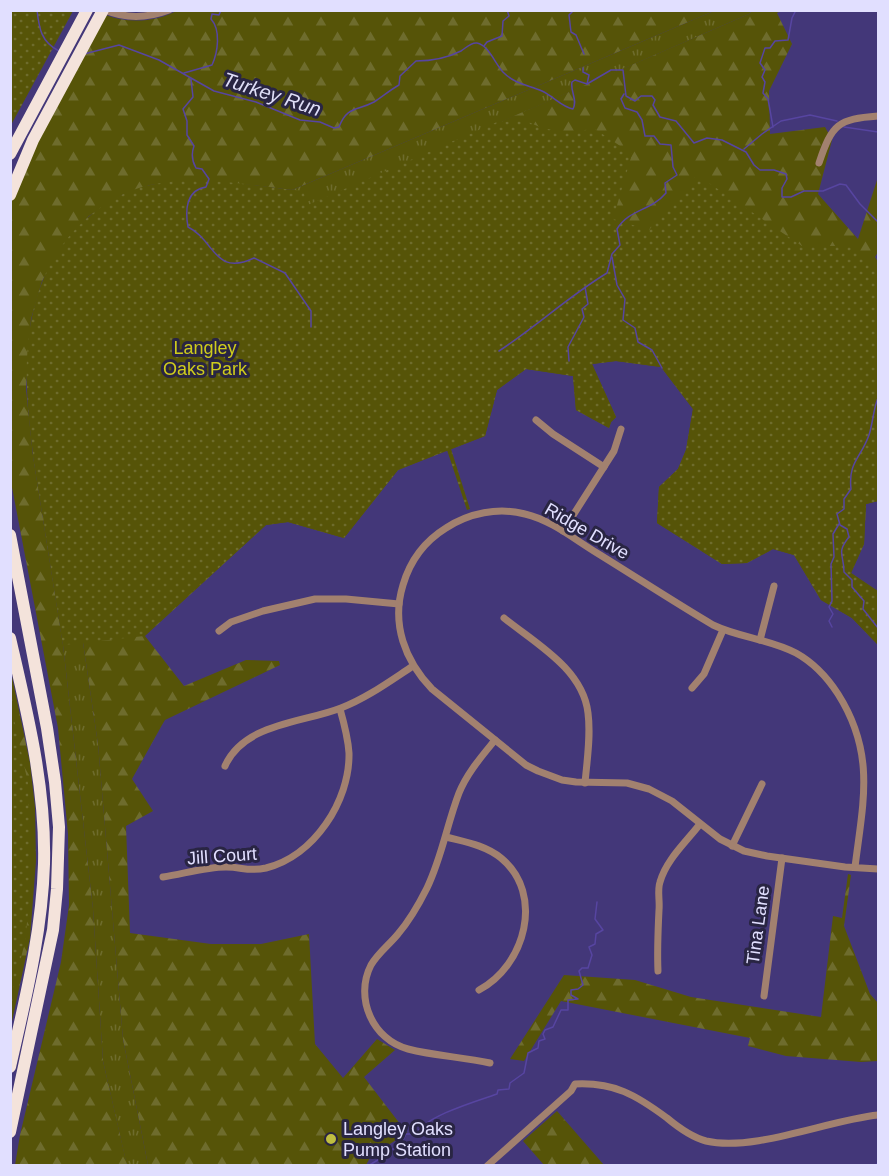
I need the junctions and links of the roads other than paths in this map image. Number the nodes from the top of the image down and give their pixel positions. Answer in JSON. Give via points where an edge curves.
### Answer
{"nodes":[{"id":1,"x":87,"y":10,"type":"edge"},
{"id":2,"x":104,"y":10,"type":"edge"},
{"id":3,"x":169,"y":10,"type":"edge"},
{"id":4,"x":54,"y":85,"type":"junction"},
{"id":5,"x":879,"y":116,"type":"edge"},
{"id":6,"x":10,"y":154,"type":"edge"},
{"id":7,"x":819,"y":163,"type":"dead end"},
{"id":8,"x":10,"y":195,"type":"edge"},
{"id":9,"x":536,"y":420,"type":"dead end"},
{"id":10,"x":621,"y":429,"type":"dead end"},
{"id":11,"x":604,"y":466,"type":"junction"},
{"id":12,"x":563,"y":531,"type":"junction"},
{"id":13,"x":10,"y":536,"type":"edge"},
{"id":14,"x":774,"y":586,"type":"dead end"},
{"id":15,"x":399,"y":604,"type":"junction"},
{"id":16,"x":504,"y":618,"type":"dead end"},
{"id":17,"x":723,"y":630,"type":"junction"},
{"id":18,"x":219,"y":631,"type":"dead end"},
{"id":19,"x":10,"y":638,"type":"edge"},
{"id":20,"x":760,"y":640,"type":"junction"},
{"id":21,"x":413,"y":666,"type":"junction"},
{"id":22,"x":692,"y":688,"type":"dead end"},
{"id":23,"x":340,"y":708,"type":"junction"},
{"id":24,"x":495,"y":740,"type":"junction"},
{"id":25,"x":225,"y":766,"type":"dead end"},
{"id":26,"x":585,"y":783,"type":"junction"},
{"id":27,"x":762,"y":784,"type":"dead end"},
{"id":28,"x":700,"y":824,"type":"junction"},
{"id":29,"x":446,"y":837,"type":"junction"},
{"id":30,"x":732,"y":846,"type":"junction"},
{"id":31,"x":782,"y":858,"type":"junction"},
{"id":32,"x":855,"y":867,"type":"junction"},
{"id":33,"x":879,"y":869,"type":"edge"},
{"id":34,"x":163,"y":877,"type":"dead end"},
{"id":35,"x":658,"y":971,"type":"dead end"},
{"id":36,"x":479,"y":990,"type":"dead end"},
{"id":37,"x":764,"y":996,"type":"dead end"},
{"id":38,"x":490,"y":1063,"type":"dead end"},
{"id":39,"x":10,"y":1067,"type":"edge"},
{"id":40,"x":879,"y":1115,"type":"edge"},
{"id":41,"x":10,"y":1132,"type":"edge"},
{"id":42,"x":488,"y":1166,"type":"edge"}],
"edges":[{"from":1,"to":4,"type":"highway"},
{"from":2,"to":3,"type":"street","via":[[142,17]]},
{"from":2,"to":4,"type":"highway"},
{"from":4,"to":6,"type":"highway"},
{"from":4,"to":8,"type":"highway"},
{"from":5,"to":7,"type":"street","via":[[851,118],[839,126],[827,140]]},
{"from":9,"to":11,"type":"street"},
{"from":10,"to":11,"type":"street"},
{"from":11,"to":12,"type":"street"},
{"from":12,"to":15,"type":"street","name":"Ridge Drive","via":[[515,512],[485,512],[462,519],[440,531],[416,558]]},
{"from":12,"to":17,"type":"street","name":"Ridge Drive"},
{"from":13,"to":41,"type":"highway","via":[[55,782],[59,861],[51,941]]},
{"from":14,"to":20,"type":"street"},
{"from":15,"to":18,"type":"street","via":[[315,599],[263,610]]},
{"from":15,"to":21,"type":"street","name":"Ridge Drive","via":[[401,636]]},
{"from":16,"to":26,"type":"street","via":[[563,666],[582,693],[589,715]]},
{"from":17,"to":20,"type":"street","name":"Ridge Drive"},
{"from":17,"to":22,"type":"street","via":[[704,674]]},
{"from":19,"to":39,"type":"highway","via":[[39,780],[44,862],[36,950]]},
{"from":20,"to":32,"type":"street","name":"Ridge Drive","via":[[789,649],[819,670],[840,698],[855,728],[865,776]]},
{"from":21,"to":23,"type":"street"},
{"from":21,"to":24,"type":"street","name":"Ridge Drive","via":[[432,689]]},
{"from":23,"to":25,"type":"street","via":[[249,738]]},
{"from":23,"to":34,"type":"street","name":"Jill Court","via":[[348,744],[346,780],[332,814],[309,843],[280,863],[261,869],[227,867]]},
{"from":24,"to":26,"type":"street","name":"Ridge Drive","via":[[538,771]]},
{"from":24,"to":29,"type":"street","via":[[462,785]]},
{"from":26,"to":28,"type":"street","name":"Ridge Drive","via":[[627,783],[649,789],[672,801]]},
{"from":27,"to":30,"type":"street"},
{"from":28,"to":30,"type":"street","name":"Ridge Drive"},
{"from":28,"to":35,"type":"street","via":[[668,865],[660,882]]},
{"from":29,"to":36,"type":"street","via":[[484,847],[500,857],[516,876],[525,900],[522,939],[500,974]]},
{"from":29,"to":38,"type":"street","via":[[420,902],[368,974],[368,1013],[383,1034],[406,1049]]},
{"from":30,"to":31,"type":"street","name":"Ridge Drive"},
{"from":31,"to":32,"type":"street","name":"Ridge Drive"},
{"from":31,"to":37,"type":"street","name":"Tina Lane"},
{"from":32,"to":33,"type":"street","name":"Ridge Drive"},
{"from":40,"to":42,"type":"street","via":[[751,1141],[717,1142],[690,1134],[626,1092],[602,1085],[575,1084]]}]}
